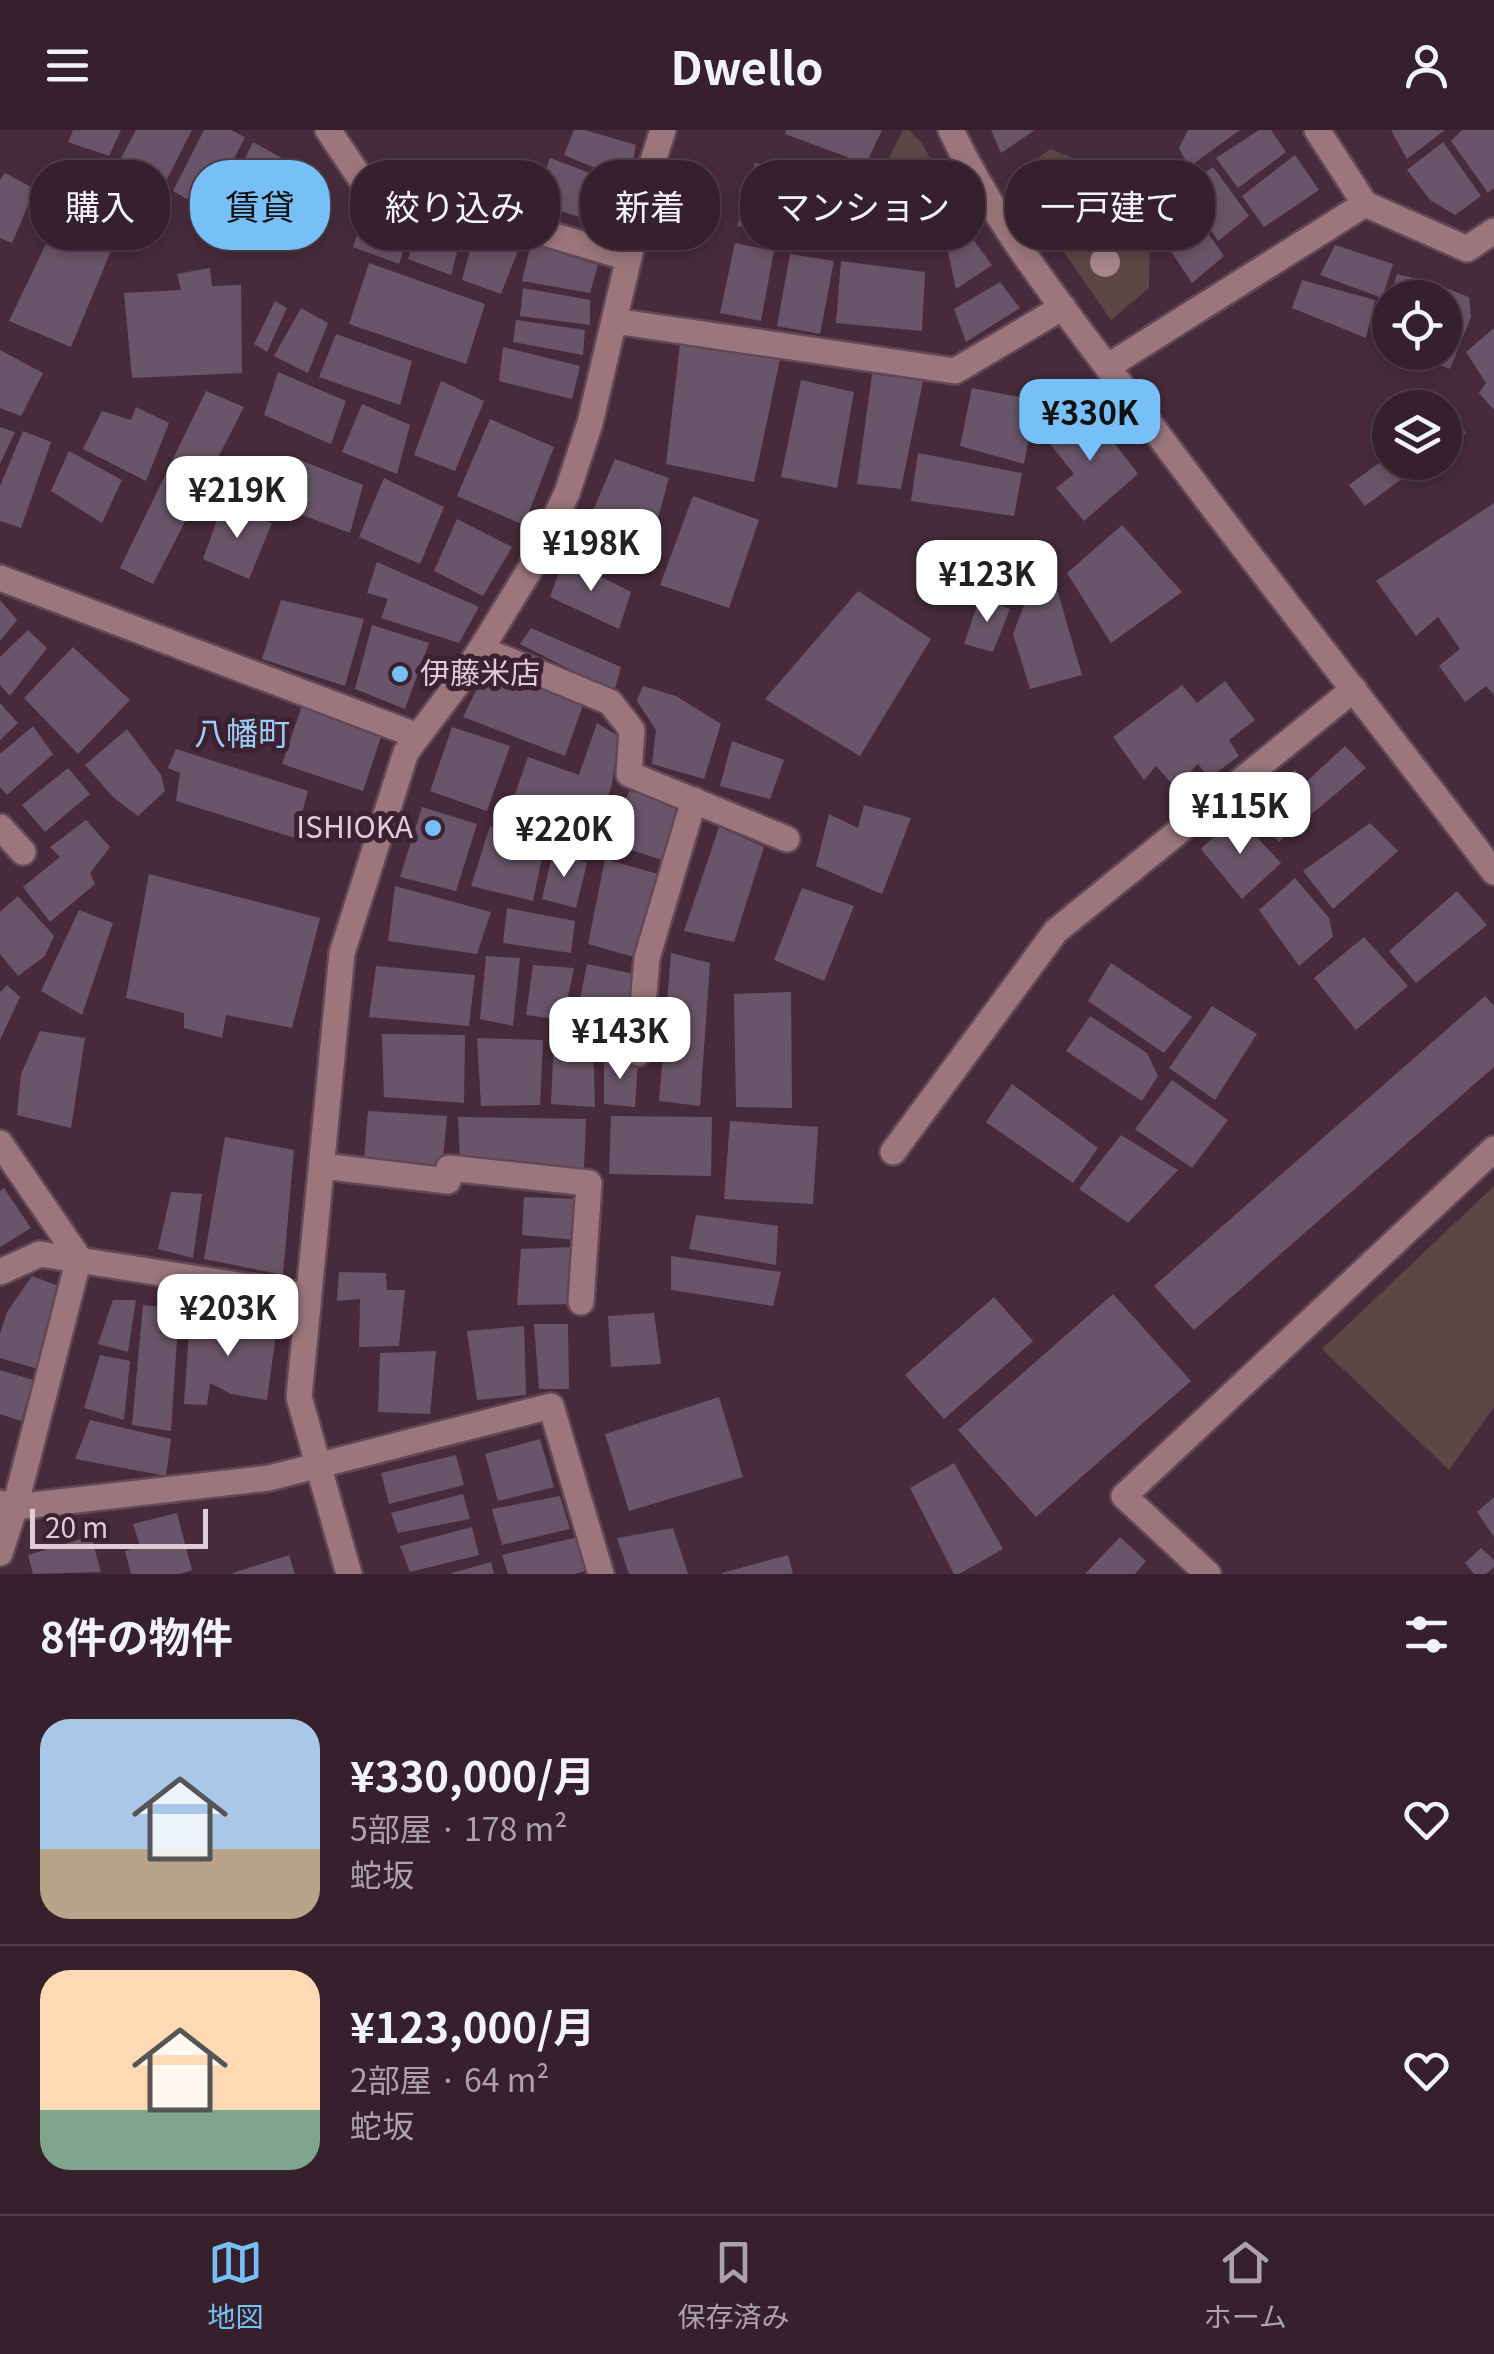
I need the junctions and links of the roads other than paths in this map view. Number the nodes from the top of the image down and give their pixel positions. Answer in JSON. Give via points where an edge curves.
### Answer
{"nodes":[{"id":1,"x":328,"y":130,"type":"edge"},
{"id":2,"x":663,"y":130,"type":"edge"},
{"id":3,"x":951,"y":130,"type":"edge"},
{"id":4,"x":1317,"y":130,"type":"edge"},
{"id":5,"x":1365,"y":204,"type":"junction"},
{"id":6,"x":1494,"y":230,"type":"edge"},
{"id":7,"x":629,"y":258,"type":"junction"},
{"id":8,"x":1063,"y":307,"type":"junction"},
{"id":9,"x":614,"y":321,"type":"junction"},
{"id":10,"x":1107,"y":367,"type":"junction"},
{"id":11,"x":0,"y":578,"type":"edge"},
{"id":12,"x":480,"y":649,"type":"junction"},
{"id":13,"x":1354,"y":689,"type":"junction"},
{"id":14,"x":418,"y":736,"type":"junction"},
{"id":15,"x":694,"y":800,"type":"junction"},
{"id":16,"x":0,"y":827,"type":"edge"},
{"id":17,"x":787,"y":839,"type":"dead end"},
{"id":18,"x":22,"y":852,"type":"dead end"},
{"id":19,"x":1494,"y":872,"type":"edge"},
{"id":20,"x":639,"y":1054,"type":"dead end"},
{"id":21,"x":0,"y":1142,"type":"edge"},
{"id":22,"x":1494,"y":1149,"type":"edge"},
{"id":23,"x":893,"y":1152,"type":"dead end"},
{"id":24,"x":322,"y":1166,"type":"junction"},
{"id":25,"x":79,"y":1258,"type":"junction"},
{"id":26,"x":0,"y":1272,"type":"edge"},
{"id":27,"x":308,"y":1296,"type":"junction"},
{"id":28,"x":581,"y":1302,"type":"dead end"},
{"id":29,"x":320,"y":1467,"type":"junction"},
{"id":30,"x":8,"y":1504,"type":"edge"},
{"id":31,"x":0,"y":1553,"type":"edge"},
{"id":32,"x":349,"y":1574,"type":"edge"},
{"id":33,"x":601,"y":1574,"type":"edge"},
{"id":34,"x":1208,"y":1574,"type":"edge"}],
"edges":[{"from":1,"to":7,"type":"street","via":[[360,179]]},
{"from":2,"to":7,"type":"street"},
{"from":3,"to":8,"type":"street","via":[[976,184]]},
{"from":4,"to":5,"type":"street"},
{"from":5,"to":6,"type":"street","via":[[1466,250]]},
{"from":5,"to":10,"type":"street"},
{"from":7,"to":9,"type":"street"},
{"from":8,"to":9,"type":"street","via":[[955,371]]},
{"from":8,"to":10,"type":"street"},
{"from":9,"to":12,"type":"street","via":[[567,494]]},
{"from":10,"to":13,"type":"street"},
{"from":11,"to":14,"type":"street"},
{"from":12,"to":14,"type":"street"},
{"from":12,"to":15,"type":"street","via":[[610,702],[632,730],[629,774]]},
{"from":13,"to":19,"type":"street"},
{"from":13,"to":23,"type":"street","via":[[1056,930]]},
{"from":14,"to":24,"type":"street","via":[[406,752],[342,953]]},
{"from":15,"to":17,"type":"street"},
{"from":15,"to":20,"type":"street","via":[[647,958]]},
{"from":16,"to":18,"type":"street"},
{"from":21,"to":25,"type":"street"},
{"from":22,"to":34,"type":"street","via":[[1124,1496]]},
{"from":24,"to":27,"type":"street"},
{"from":24,"to":28,"type":"street","via":[[448,1181],[449,1168],[590,1183]]},
{"from":25,"to":26,"type":"street","via":[[40,1254]]},
{"from":25,"to":27,"type":"street"},
{"from":25,"to":30,"type":"street"},
{"from":27,"to":29,"type":"street","via":[[299,1397]]},
{"from":29,"to":30,"type":"street"},
{"from":29,"to":32,"type":"street"},
{"from":29,"to":33,"type":"street","via":[[551,1406]]},
{"from":30,"to":31,"type":"street"}]}
